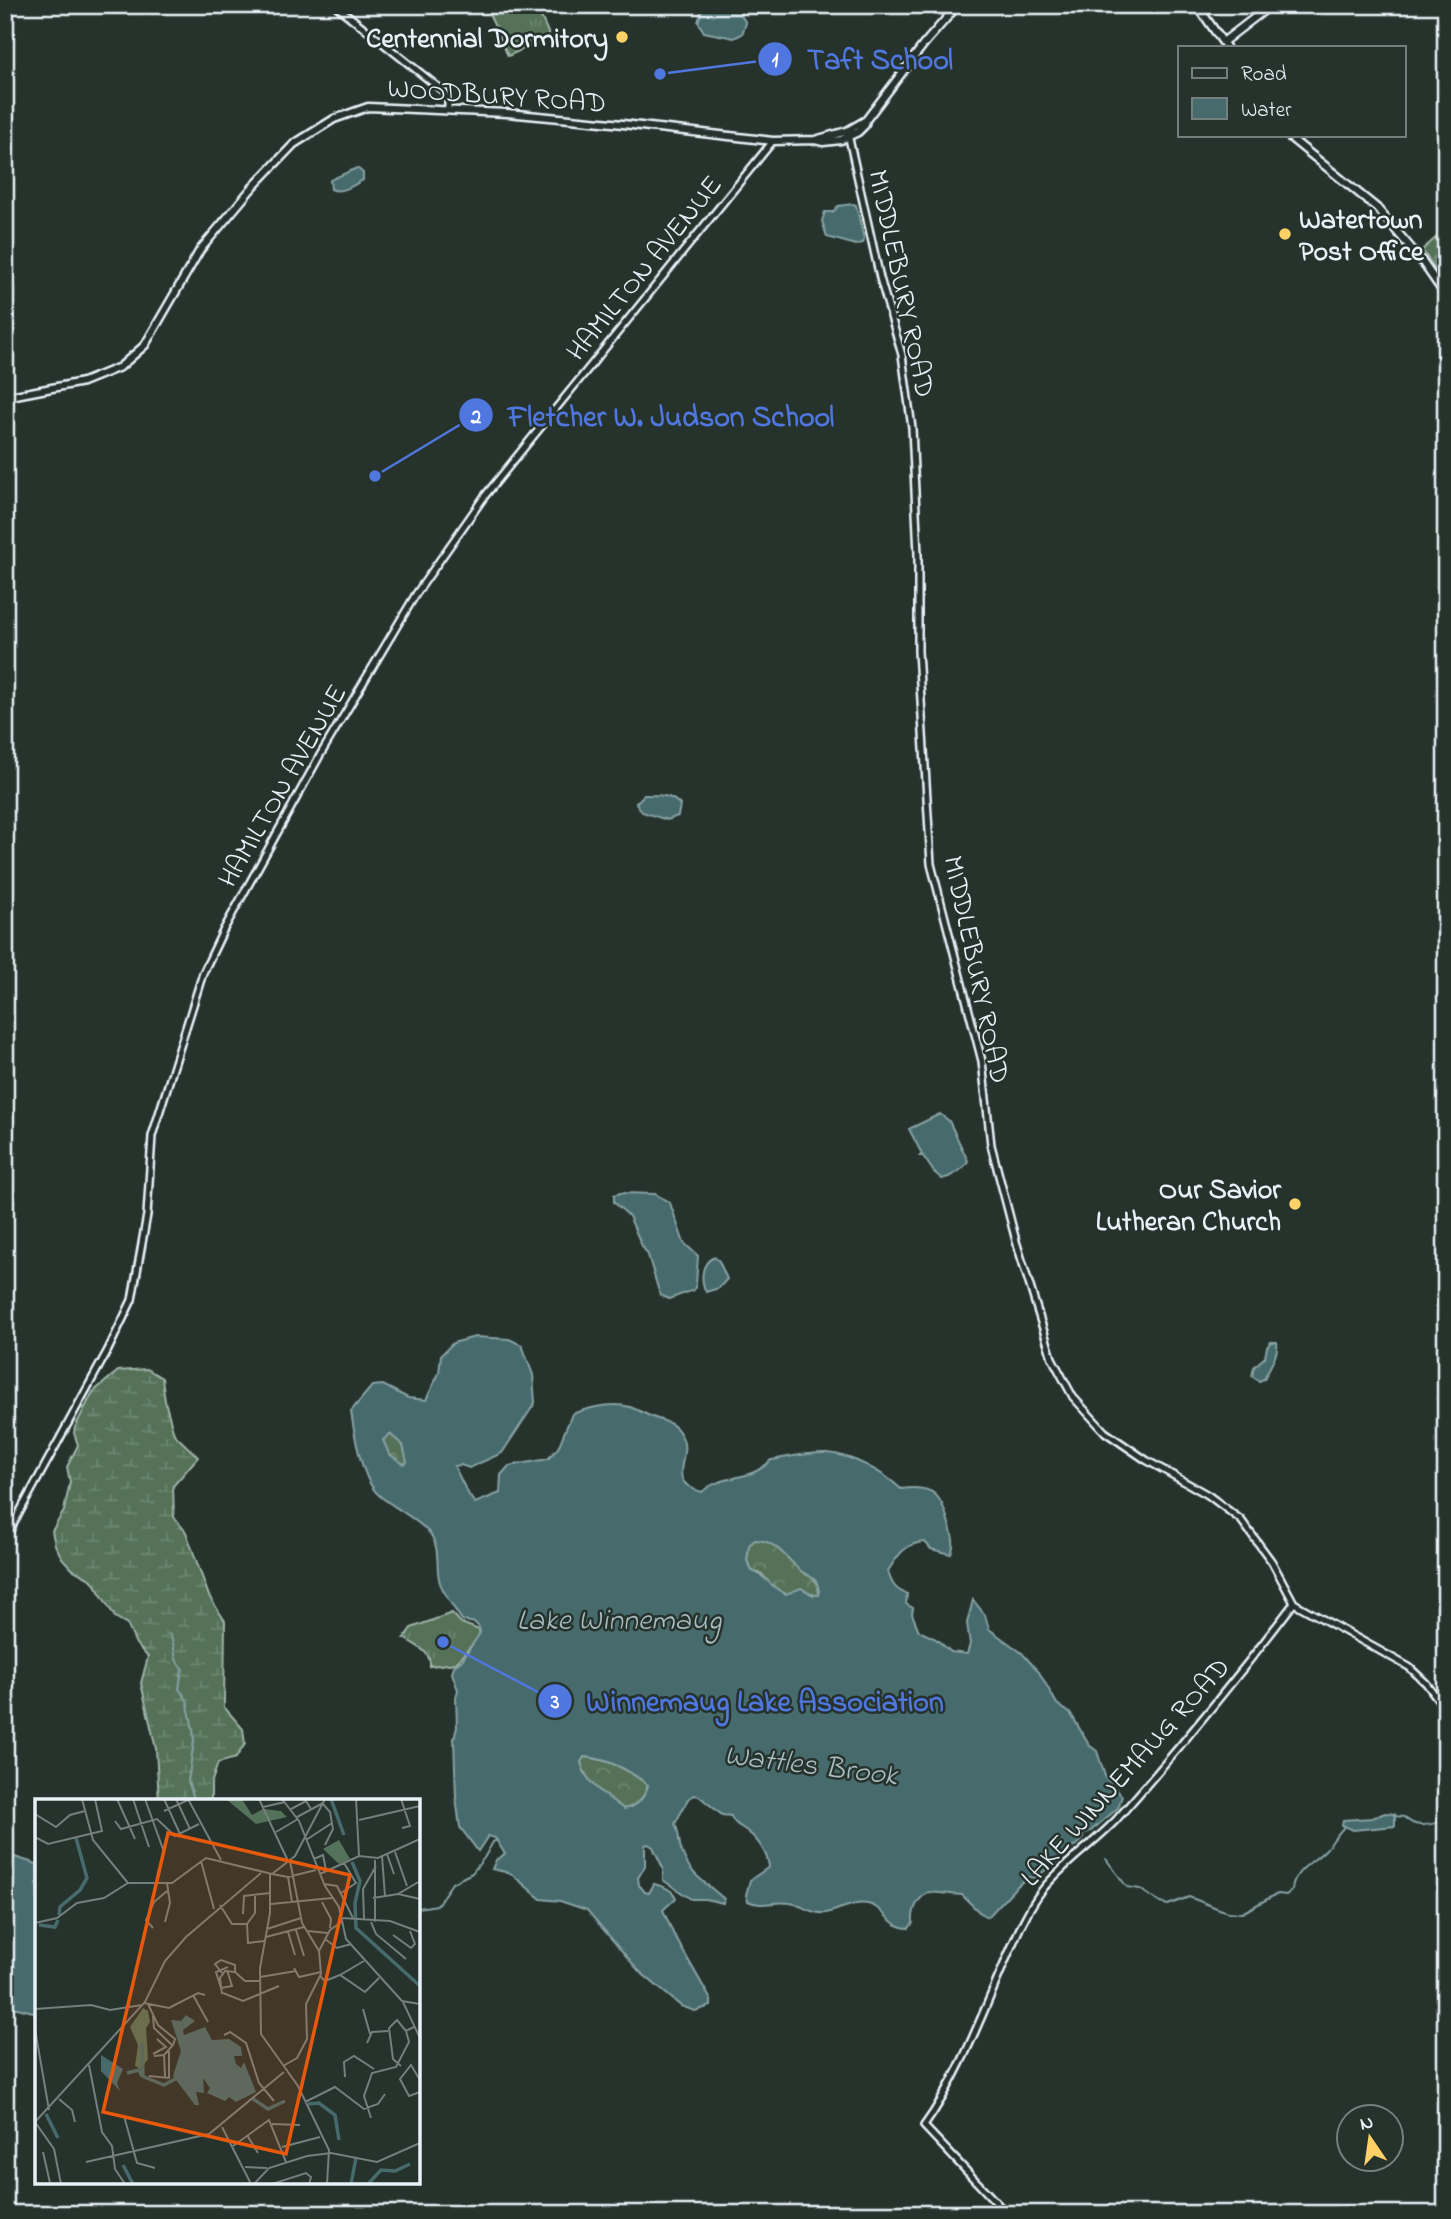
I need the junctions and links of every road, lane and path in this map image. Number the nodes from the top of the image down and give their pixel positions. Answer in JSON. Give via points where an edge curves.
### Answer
{"nodes":[{"id":1,"x":335,"y":5,"type":"edge"},
{"id":2,"x":958,"y":5,"type":"edge"},
{"id":3,"x":1197,"y":5,"type":"edge"},
{"id":4,"x":1272,"y":5,"type":"edge"},
{"id":5,"x":1225,"y":45,"type":"edge"},
{"id":6,"x":448,"y":109,"type":"junction"},
{"id":7,"x":848,"y":134,"type":"junction"},
{"id":8,"x":1288,"y":136,"type":"edge"},
{"id":9,"x":774,"y":141,"type":"junction"},
{"id":10,"x":1446,"y":296,"type":"edge"},
{"id":11,"x":5,"y":397,"type":"edge"},
{"id":12,"x":5,"y":1539,"type":"edge"},
{"id":13,"x":1294,"y":1603,"type":"junction"},
{"id":14,"x":1446,"y":1710,"type":"edge"},
{"id":15,"x":1007,"y":2214,"type":"edge"}],
"edges":[{"from":1,"to":6,"type":"street","via":[[443,91]]},
{"from":2,"to":7,"type":"main road","name":"WOODBURY ROAD","via":[[866,120]]},
{"from":3,"to":5,"type":"main road"},
{"from":4,"to":5,"type":"main road"},
{"from":6,"to":9,"type":"main road","name":"WOODBURY ROAD"},
{"from":6,"to":11,"type":"main road","name":"WOODBURY ROAD","via":[[368,107],[334,119],[294,144],[200,250],[145,345],[120,368],[83,382]]},
{"from":7,"to":9,"type":"main road","name":"WOODBURY ROAD"},
{"from":7,"to":13,"type":"street","name":"MIDDLEBURY ROAD","via":[[902,355],[912,428],[918,651],[932,865],[982,1061],[991,1145],[1039,1318],[1052,1357],[1089,1417],[1119,1443],[1208,1495],[1241,1520],[1272,1562]]},
{"from":8,"to":10,"type":"main road","via":[[1377,208]]},
{"from":9,"to":12,"type":"street","name":"HAMILTON AVENUE","via":[[484,497],[424,583],[319,757],[203,973],[152,1136],[147,1214],[132,1300]]},
{"from":13,"to":14,"type":"street","via":[[1409,1667]]},
{"from":13,"to":15,"type":"street","name":"LAKE WINNEMAUG ROAD","via":[[1152,1779],[1042,1890],[925,2126]]}]}
